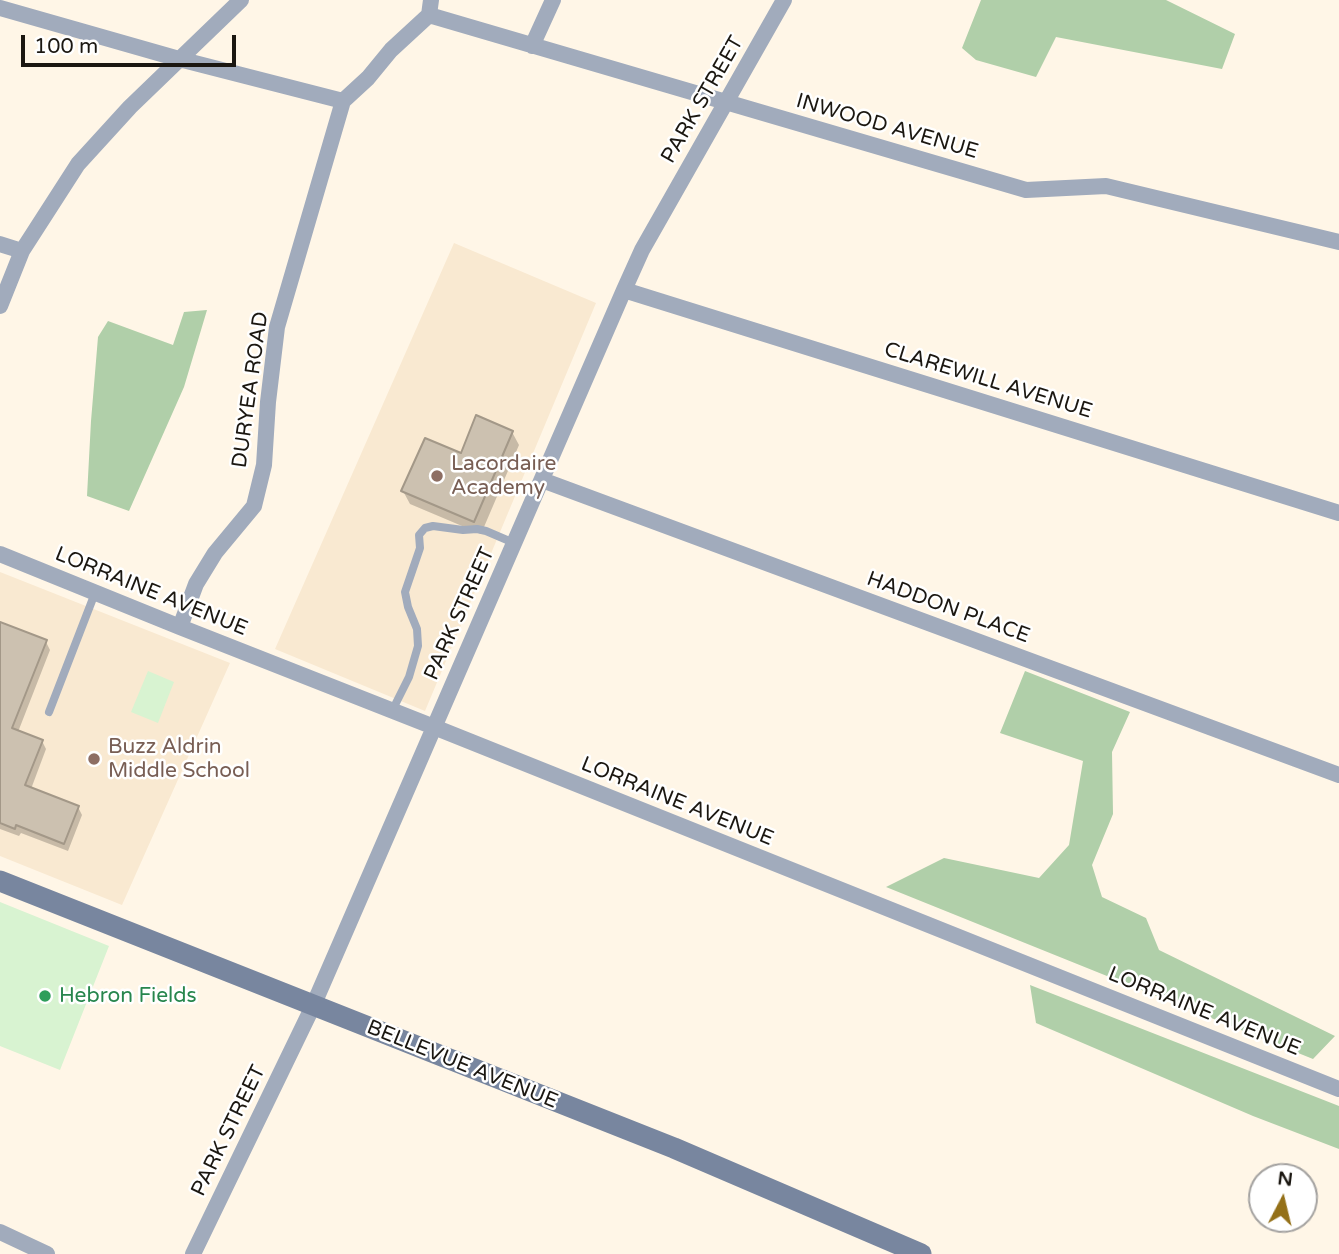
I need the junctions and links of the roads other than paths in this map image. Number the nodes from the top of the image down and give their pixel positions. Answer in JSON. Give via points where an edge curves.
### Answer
{"nodes":[{"id":1,"x":241,"y":0,"type":"edge"},
{"id":2,"x":553,"y":0,"type":"edge"},
{"id":3,"x":784,"y":0,"type":"edge"},
{"id":4,"x":430,"y":7,"type":"edge"},
{"id":5,"x":0,"y":8,"type":"edge"},
{"id":6,"x":532,"y":46,"type":"junction"},
{"id":7,"x":180,"y":59,"type":"junction"},
{"id":8,"x":343,"y":101,"type":"junction"},
{"id":9,"x":726,"y":102,"type":"junction"},
{"id":10,"x":1339,"y":242,"type":"edge"},
{"id":11,"x":0,"y":244,"type":"edge"},
{"id":12,"x":22,"y":251,"type":"junction"},
{"id":13,"x":624,"y":290,"type":"junction"},
{"id":14,"x":0,"y":306,"type":"edge"},
{"id":15,"x":542,"y":480,"type":"junction"},
{"id":16,"x":1339,"y":513,"type":"edge"},
{"id":17,"x":514,"y":543,"type":"junction"},
{"id":18,"x":0,"y":554,"type":"edge"},
{"id":19,"x":95,"y":593,"type":"junction"},
{"id":20,"x":180,"y":628,"type":"junction"},
{"id":21,"x":392,"y":711,"type":"junction"},
{"id":22,"x":49,"y":712,"type":"dead end"},
{"id":23,"x":434,"y":727,"type":"junction"},
{"id":24,"x":1339,"y":775,"type":"edge"},
{"id":25,"x":0,"y":881,"type":"edge"},
{"id":26,"x":313,"y":1006,"type":"junction"},
{"id":27,"x":1339,"y":1089,"type":"edge"},
{"id":28,"x":0,"y":1232,"type":"edge"},
{"id":29,"x":47,"y":1254,"type":"edge"},
{"id":30,"x":193,"y":1254,"type":"edge"},
{"id":31,"x":921,"y":1254,"type":"edge"}],
"edges":[{"from":1,"to":7,"type":"street"},
{"from":2,"to":6,"type":"street"},
{"from":3,"to":9,"type":"street","name":"PARK STREET"},
{"from":4,"to":6,"type":"street","name":"INWOOD AVENUE"},
{"from":4,"to":8,"type":"street","name":"INWOOD AVENUE"},
{"from":5,"to":7,"type":"street"},
{"from":6,"to":9,"type":"street","name":"INWOOD AVENUE"},
{"from":7,"to":8,"type":"street"},
{"from":7,"to":12,"type":"street","via":[[78,164]]},
{"from":8,"to":20,"type":"street","name":"DURYEA ROAD","via":[[277,327],[264,465],[254,506],[196,584]]},
{"from":9,"to":10,"type":"street","name":"INWOOD AVENUE","via":[[1026,190],[1106,186]]},
{"from":9,"to":13,"type":"street","name":"PARK STREET"},
{"from":11,"to":12,"type":"street"},
{"from":12,"to":14,"type":"street"},
{"from":13,"to":15,"type":"street","name":"PARK STREET"},
{"from":13,"to":16,"type":"street","name":"CLAREWILL AVENUE"},
{"from":15,"to":17,"type":"street","name":"PARK STREET"},
{"from":15,"to":24,"type":"street","name":"HADDON PLACE"},
{"from":17,"to":21,"type":"lane","via":[[486,531],[433,526],[419,535],[420,548],[405,592],[418,646]]},
{"from":17,"to":23,"type":"street","name":"PARK STREET"},
{"from":18,"to":19,"type":"street","name":"LORRAINE AVENUE"},
{"from":19,"to":20,"type":"street","name":"LORRAINE AVENUE"},
{"from":19,"to":22,"type":"lane"},
{"from":20,"to":21,"type":"street","name":"LORRAINE AVENUE"},
{"from":21,"to":23,"type":"street","name":"LORRAINE AVENUE"},
{"from":23,"to":26,"type":"street","name":"PARK STREET"},
{"from":23,"to":27,"type":"street","name":"LORRAINE AVENUE"},
{"from":25,"to":26,"type":"street","name":"BELLEVUE AVENUE"},
{"from":26,"to":30,"type":"street","name":"PARK STREET"},
{"from":26,"to":31,"type":"street","name":"BELLEVUE AVENUE","via":[[674,1148]]},
{"from":28,"to":29,"type":"street"}]}
